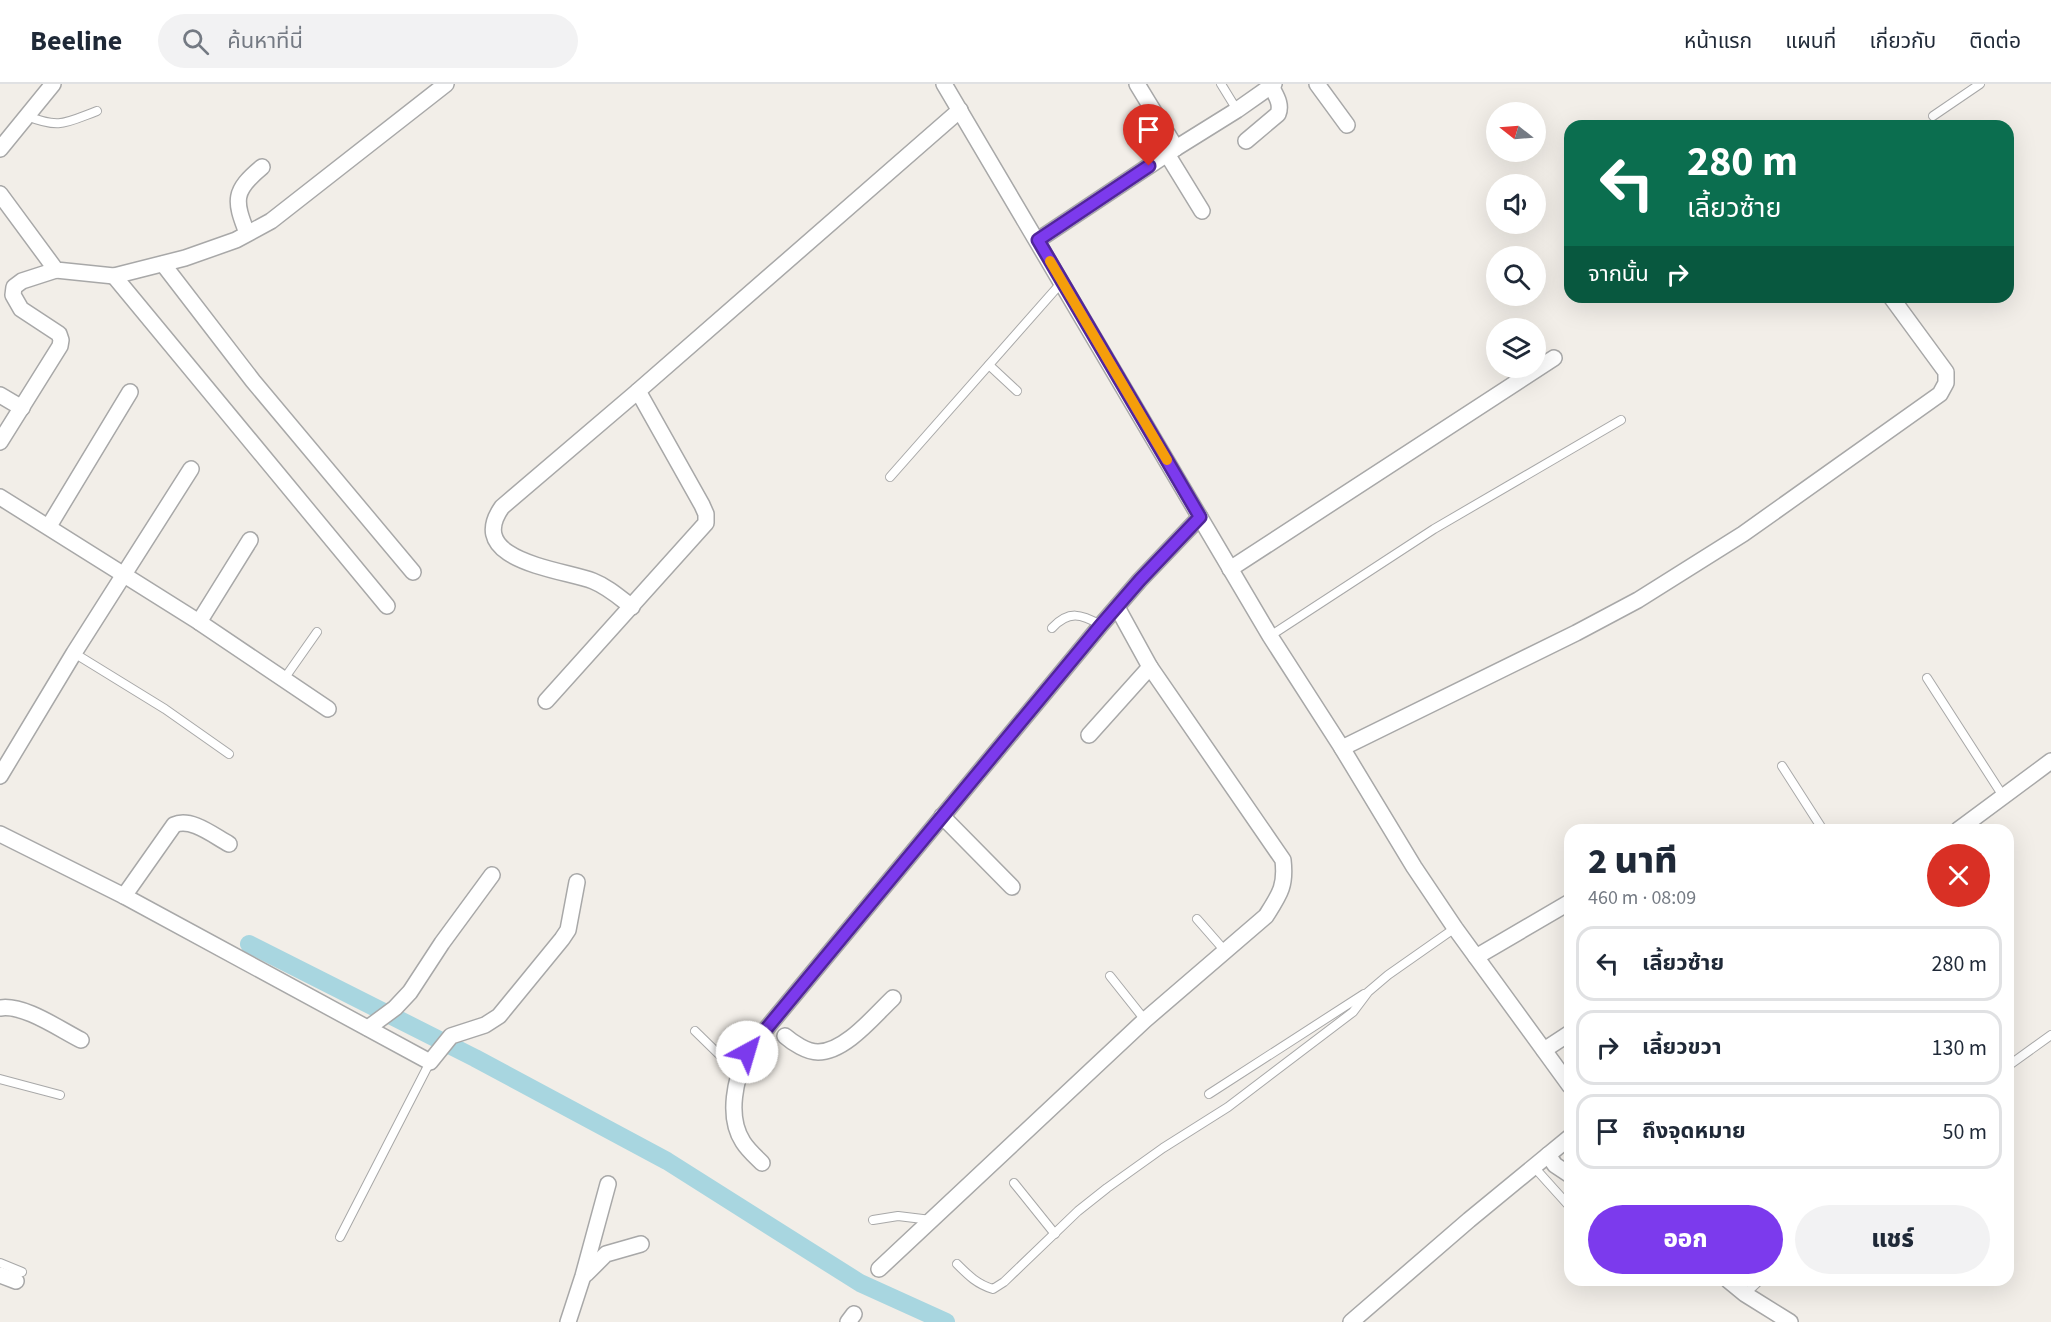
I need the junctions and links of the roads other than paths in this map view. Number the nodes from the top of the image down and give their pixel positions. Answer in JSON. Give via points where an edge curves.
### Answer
{"nodes":[{"id":1,"x":53,"y":84,"type":"edge"},
{"id":2,"x":446,"y":84,"type":"edge"},
{"id":3,"x":944,"y":84,"type":"edge"},
{"id":4,"x":1137,"y":84,"type":"edge"},
{"id":5,"x":1221,"y":84,"type":"edge"},
{"id":6,"x":1317,"y":84,"type":"edge"},
{"id":7,"x":1980,"y":84,"type":"edge"},
{"id":8,"x":1273,"y":85,"type":"edge"},
{"id":9,"x":960,"y":110,"type":"junction"},
{"id":10,"x":1237,"y":110,"type":"junction"},
{"id":11,"x":97,"y":111,"type":"dead end"},
{"id":12,"x":27,"y":116,"type":"junction"},
{"id":13,"x":1933,"y":116,"type":"dead end"},
{"id":14,"x":1347,"y":125,"type":"dead end"},
{"id":15,"x":1246,"y":141,"type":"dead end"},
{"id":16,"x":0,"y":149,"type":"edge"},
{"id":17,"x":1172,"y":151,"type":"junction"},
{"id":18,"x":262,"y":167,"type":"dead end"},
{"id":19,"x":0,"y":194,"type":"edge"},
{"id":20,"x":1202,"y":211,"type":"dead end"},
{"id":21,"x":247,"y":234,"type":"junction"},
{"id":22,"x":1038,"y":240,"type":"junction"},
{"id":23,"x":163,"y":264,"type":"junction"},
{"id":24,"x":56,"y":270,"type":"junction"},
{"id":25,"x":114,"y":276,"type":"junction"},
{"id":26,"x":1062,"y":282,"type":"junction"},
{"id":27,"x":1895,"y":303,"type":"edge"},
{"id":28,"x":1554,"y":358,"type":"dead end"},
{"id":29,"x":988,"y":365,"type":"junction"},
{"id":30,"x":638,"y":391,"type":"junction"},
{"id":31,"x":1017,"y":391,"type":"dead end"},
{"id":32,"x":130,"y":392,"type":"dead end"},
{"id":33,"x":0,"y":395,"type":"edge"},
{"id":34,"x":22,"y":408,"type":"junction"},
{"id":35,"x":1622,"y":420,"type":"dead end"},
{"id":36,"x":0,"y":442,"type":"edge"},
{"id":37,"x":191,"y":469,"type":"dead end"},
{"id":38,"x":890,"y":477,"type":"dead end"},
{"id":39,"x":0,"y":497,"type":"edge"},
{"id":40,"x":1200,"y":517,"type":"junction"},
{"id":41,"x":49,"y":526,"type":"junction"},
{"id":42,"x":250,"y":540,"type":"dead end"},
{"id":43,"x":1230,"y":569,"type":"junction"},
{"id":44,"x":413,"y":572,"type":"dead end"},
{"id":45,"x":123,"y":576,"type":"junction"},
{"id":46,"x":387,"y":606,"type":"dead end"},
{"id":47,"x":632,"y":607,"type":"junction"},
{"id":48,"x":1117,"y":607,"type":"junction"},
{"id":49,"x":199,"y":622,"type":"junction"},
{"id":50,"x":1101,"y":625,"type":"junction"},
{"id":51,"x":1052,"y":628,"type":"dead end"},
{"id":52,"x":317,"y":632,"type":"dead end"},
{"id":53,"x":1270,"y":636,"type":"junction"},
{"id":54,"x":74,"y":653,"type":"junction"},
{"id":55,"x":1150,"y":667,"type":"junction"},
{"id":56,"x":1927,"y":678,"type":"dead end"},
{"id":57,"x":284,"y":679,"type":"junction"},
{"id":58,"x":546,"y":701,"type":"dead end"},
{"id":59,"x":328,"y":709,"type":"dead end"},
{"id":60,"x":1089,"y":735,"type":"dead end"},
{"id":61,"x":1342,"y":748,"type":"junction"},
{"id":62,"x":229,"y":754,"type":"dead end"},
{"id":63,"x":2051,"y":761,"type":"edge"},
{"id":64,"x":1782,"y":766,"type":"dead end"},
{"id":65,"x":0,"y":776,"type":"edge"},
{"id":66,"x":2003,"y":796,"type":"junction"},
{"id":67,"x":942,"y":816,"type":"junction"},
{"id":68,"x":1819,"y":824,"type":"edge"},
{"id":69,"x":1966,"y":824,"type":"edge"},
{"id":70,"x":0,"y":834,"type":"edge"},
{"id":71,"x":229,"y":844,"type":"dead end"},
{"id":72,"x":492,"y":875,"type":"dead end"},
{"id":73,"x":577,"y":882,"type":"dead end"},
{"id":74,"x":1012,"y":887,"type":"dead end"},
{"id":75,"x":124,"y":896,"type":"junction"},
{"id":76,"x":1564,"y":906,"type":"edge"},
{"id":77,"x":1197,"y":919,"type":"dead end"},
{"id":78,"x":1455,"y":928,"type":"junction"},
{"id":79,"x":1225,"y":951,"type":"junction"},
{"id":80,"x":1476,"y":957,"type":"junction"},
{"id":81,"x":1110,"y":976,"type":"dead end"},
{"id":82,"x":1368,"y":992,"type":"junction"},
{"id":83,"x":893,"y":998,"type":"dead end"},
{"id":84,"x":0,"y":1008,"type":"edge"},
{"id":85,"x":1145,"y":1020,"type":"junction"},
{"id":86,"x":371,"y":1026,"type":"junction"},
{"id":87,"x":778,"y":1029,"type":"junction"},
{"id":88,"x":695,"y":1031,"type":"dead end"},
{"id":89,"x":2051,"y":1035,"type":"edge"},
{"id":90,"x":1564,"y":1037,"type":"edge"},
{"id":91,"x":81,"y":1040,"type":"dead end"},
{"id":92,"x":1544,"y":1050,"type":"junction"},
{"id":93,"x":433,"y":1058,"type":"junction"},
{"id":94,"x":2014,"y":1061,"type":"edge"},
{"id":95,"x":738,"y":1072,"type":"junction"},
{"id":96,"x":0,"y":1078,"type":"edge"},
{"id":97,"x":1564,"y":1078,"type":"edge"},
{"id":98,"x":1209,"y":1094,"type":"dead end"},
{"id":99,"x":60,"y":1095,"type":"dead end"},
{"id":100,"x":1564,"y":1142,"type":"edge"},
{"id":101,"x":1548,"y":1155,"type":"junction"},
{"id":102,"x":762,"y":1163,"type":"dead end"},
{"id":103,"x":1534,"y":1167,"type":"junction"},
{"id":104,"x":1564,"y":1171,"type":"edge"},
{"id":105,"x":1014,"y":1183,"type":"dead end"},
{"id":106,"x":608,"y":1184,"type":"dead end"},
{"id":107,"x":1564,"y":1200,"type":"edge"},
{"id":108,"x":873,"y":1220,"type":"dead end"},
{"id":109,"x":931,"y":1220,"type":"junction"},
{"id":110,"x":1055,"y":1234,"type":"junction"},
{"id":111,"x":340,"y":1237,"type":"dead end"},
{"id":112,"x":641,"y":1244,"type":"dead end"},
{"id":113,"x":0,"y":1263,"type":"edge"},
{"id":114,"x":957,"y":1264,"type":"dead end"},
{"id":115,"x":879,"y":1269,"type":"dead end"},
{"id":116,"x":0,"y":1275,"type":"edge"},
{"id":117,"x":583,"y":1276,"type":"junction"},
{"id":118,"x":19,"y":1277,"type":"joint"},
{"id":119,"x":1735,"y":1286,"type":"edge"},
{"id":120,"x":1754,"y":1286,"type":"edge"},
{"id":121,"x":1745,"y":1294,"type":"junction"},
{"id":122,"x":1781,"y":1320,"type":"edge"},
{"id":123,"x":568,"y":1322,"type":"edge"},
{"id":124,"x":1351,"y":1322,"type":"edge"}],
"edges":[{"from":1,"to":12,"type":"street"},
{"from":2,"to":21,"type":"street","via":[[271,221]]},
{"from":3,"to":9,"type":"street"},
{"from":4,"to":17,"type":"street"},
{"from":5,"to":10,"type":"lane"},
{"from":6,"to":14,"type":"street"},
{"from":7,"to":13,"type":"lane"},
{"from":8,"to":10,"type":"street"},
{"from":8,"to":15,"type":"street","via":[[1279,102],[1278,114]]},
{"from":9,"to":22,"type":"street"},
{"from":9,"to":30,"type":"street"},
{"from":10,"to":17,"type":"street"},
{"from":11,"to":12,"type":"lane","via":[[53,125]]},
{"from":12,"to":16,"type":"street"},
{"from":17,"to":20,"type":"street"},
{"from":17,"to":22,"type":"street"},
{"from":18,"to":21,"type":"street","via":[[247,180],[238,200]]},
{"from":19,"to":24,"type":"street"},
{"from":21,"to":23,"type":"street"},
{"from":22,"to":26,"type":"street"},
{"from":23,"to":25,"type":"street"},
{"from":23,"to":44,"type":"street","via":[[253,381]]},
{"from":24,"to":25,"type":"street"},
{"from":24,"to":34,"type":"street","via":[[22,281],[14,288],[13,295],[21,309],[59,334],[61,340]]},
{"from":25,"to":46,"type":"street"},
{"from":26,"to":29,"type":"lane"},
{"from":26,"to":40,"type":"street"},
{"from":27,"to":61,"type":"street","via":[[1946,372],[1940,394],[1743,534],[1638,600]]},
{"from":28,"to":43,"type":"street"},
{"from":29,"to":31,"type":"lane"},
{"from":29,"to":38,"type":"lane"},
{"from":30,"to":47,"type":"street","via":[[702,504],[706,523]]},
{"from":30,"to":47,"type":"street","via":[[502,507],[494,518],[493,530],[504,551],[592,581]]},
{"from":32,"to":41,"type":"street"},
{"from":33,"to":34,"type":"street"},
{"from":34,"to":36,"type":"street"},
{"from":35,"to":53,"type":"lane","via":[[1434,530]]},
{"from":37,"to":45,"type":"street"},
{"from":39,"to":41,"type":"street"},
{"from":40,"to":43,"type":"street"},
{"from":40,"to":48,"type":"street"},
{"from":41,"to":45,"type":"street"},
{"from":42,"to":49,"type":"street"},
{"from":43,"to":53,"type":"street"},
{"from":45,"to":49,"type":"street"},
{"from":45,"to":54,"type":"street"},
{"from":47,"to":58,"type":"street"},
{"from":48,"to":50,"type":"street"},
{"from":48,"to":55,"type":"street"},
{"from":49,"to":57,"type":"street"},
{"from":50,"to":51,"type":"lane","via":[[1075,615],[1062,618]]},
{"from":50,"to":67,"type":"street"},
{"from":52,"to":57,"type":"lane"},
{"from":53,"to":61,"type":"street"},
{"from":54,"to":62,"type":"lane"},
{"from":54,"to":65,"type":"street"},
{"from":55,"to":60,"type":"street"},
{"from":55,"to":79,"type":"street","via":[[1283,860],[1285,879],[1279,896],[1266,916]]},
{"from":56,"to":66,"type":"lane"},
{"from":57,"to":59,"type":"street"},
{"from":61,"to":78,"type":"street"},
{"from":63,"to":66,"type":"street"},
{"from":64,"to":68,"type":"lane"},
{"from":66,"to":69,"type":"street"},
{"from":67,"to":74,"type":"street"},
{"from":67,"to":87,"type":"street"},
{"from":70,"to":75,"type":"street"},
{"from":71,"to":75,"type":"street","via":[[190,823],[174,825]]},
{"from":72,"to":86,"type":"street","via":[[410,992]]},
{"from":73,"to":93,"type":"street","via":[[570,922],[562,939],[499,1016],[451,1036]]},
{"from":75,"to":86,"type":"street"},
{"from":76,"to":80,"type":"street"},
{"from":77,"to":79,"type":"lane"},
{"from":78,"to":80,"type":"street"},
{"from":78,"to":82,"type":"lane"},
{"from":79,"to":85,"type":"street"},
{"from":80,"to":92,"type":"street"},
{"from":81,"to":85,"type":"lane"},
{"from":82,"to":98,"type":"lane"},
{"from":82,"to":110,"type":"lane","via":[[1344,1019],[1228,1107],[1107,1188]]},
{"from":83,"to":87,"type":"street","via":[[853,1037],[832,1050],[816,1052],[795,1044]]},
{"from":84,"to":91,"type":"street","via":[[24,1011]]},
{"from":85,"to":109,"type":"street"},
{"from":86,"to":93,"type":"street"},
{"from":87,"to":95,"type":"street","via":[[747,1052]]},
{"from":88,"to":95,"type":"lane"},
{"from":89,"to":94,"type":"lane"},
{"from":90,"to":92,"type":"street"},
{"from":92,"to":97,"type":"street"},
{"from":93,"to":111,"type":"lane"},
{"from":95,"to":102,"type":"street","via":[[734,1115],[742,1141]]},
{"from":96,"to":99,"type":"lane"},
{"from":100,"to":101,"type":"street"},
{"from":101,"to":103,"type":"street"},
{"from":101,"to":104,"type":"street"},
{"from":103,"to":107,"type":"lane"},
{"from":103,"to":124,"type":"street"},
{"from":105,"to":110,"type":"lane"},
{"from":106,"to":117,"type":"street"},
{"from":108,"to":109,"type":"lane","via":[[898,1216]]},
{"from":109,"to":115,"type":"street"},
{"from":110,"to":114,"type":"lane","via":[[993,1289],[971,1279]]},
{"from":112,"to":117,"type":"street","via":[[606,1254]]},
{"from":113,"to":118,"type":"lane"},
{"from":116,"to":118,"type":"street"},
{"from":117,"to":123,"type":"street"},
{"from":119,"to":121,"type":"street"},
{"from":120,"to":121,"type":"lane"},
{"from":121,"to":122,"type":"street"}]}
